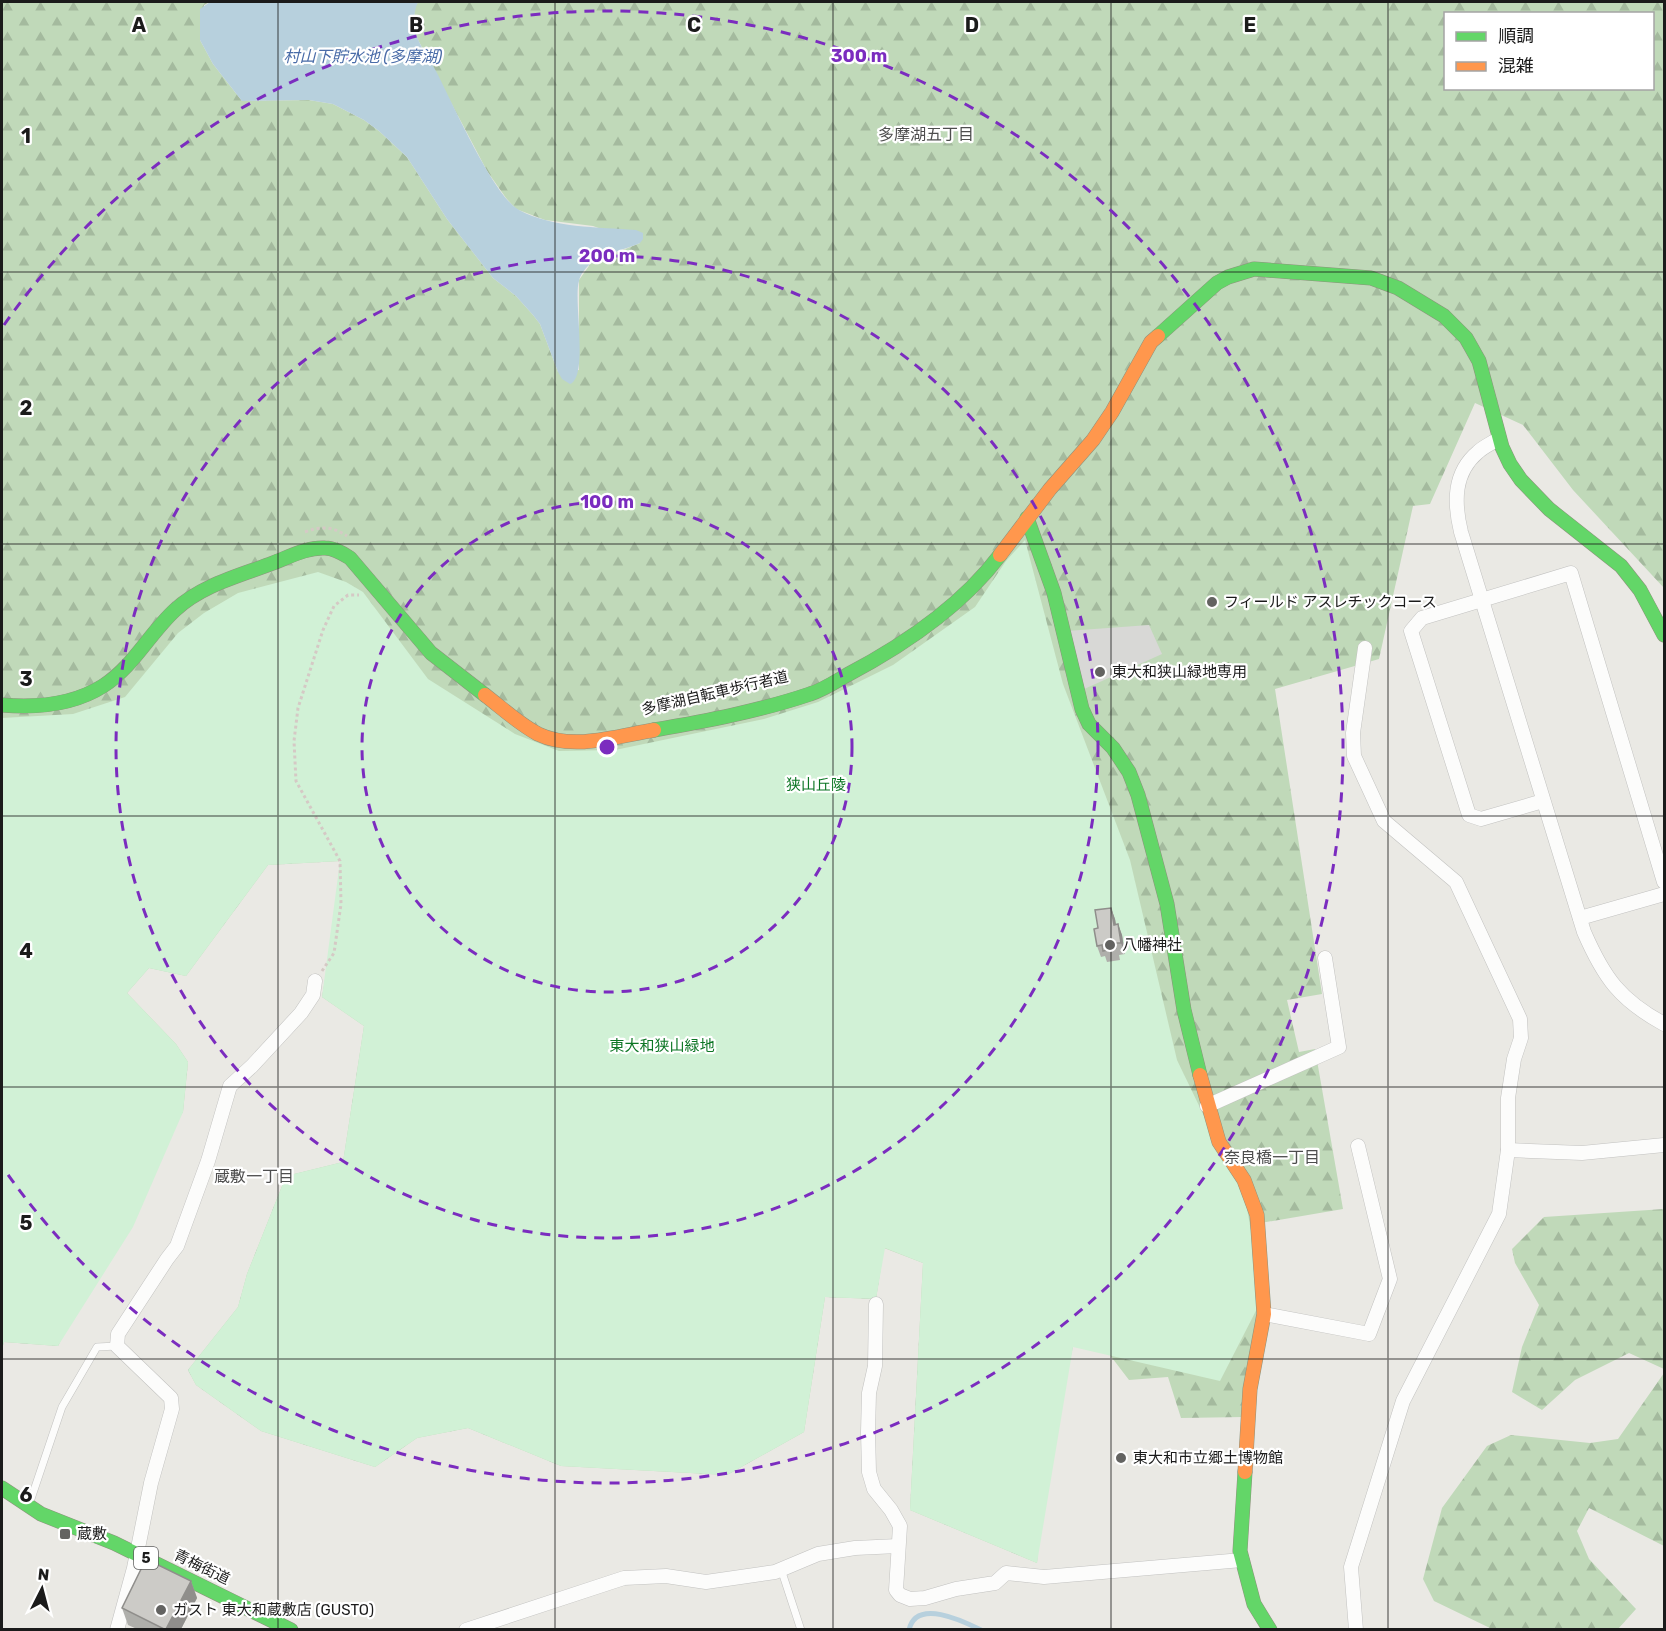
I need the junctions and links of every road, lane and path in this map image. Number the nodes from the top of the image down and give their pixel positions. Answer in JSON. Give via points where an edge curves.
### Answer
{"nodes":[{"id":1,"x":1498,"y":440,"type":"junction"},
{"id":2,"x":1027,"y":518,"type":"junction"},
{"id":3,"x":302,"y":533,"type":"dead end"},
{"id":4,"x":350,"y":538,"type":"dead end"},
{"id":5,"x":1481,"y":600,"type":"junction"},
{"id":6,"x":367,"y":602,"type":"dead end"},
{"id":7,"x":1665,"y":635,"type":"edge"},
{"id":8,"x":1365,"y":648,"type":"dead end"},
{"id":9,"x":2,"y":705,"type":"edge"},
{"id":10,"x":1543,"y":801,"type":"junction"},
{"id":11,"x":1665,"y":882,"type":"edge"},
{"id":12,"x":1665,"y":894,"type":"edge"},
{"id":13,"x":1580,"y":918,"type":"junction"},
{"id":14,"x":1325,"y":958,"type":"dead end"},
{"id":15,"x":315,"y":981,"type":"joint"},
{"id":16,"x":1665,"y":1024,"type":"edge"},
{"id":17,"x":1207,"y":1106,"type":"junction"},
{"id":18,"x":1665,"y":1145,"type":"edge"},
{"id":19,"x":1358,"y":1146,"type":"dead end"},
{"id":20,"x":1508,"y":1150,"type":"junction"},
{"id":21,"x":876,"y":1304,"type":"dead end"},
{"id":22,"x":1264,"y":1314,"type":"junction"},
{"id":23,"x":117,"y":1346,"type":"junction"},
{"id":24,"x":2,"y":1488,"type":"edge"},
{"id":25,"x":15,"y":1498,"type":"junction"},
{"id":26,"x":2,"y":1505,"type":"edge"},
{"id":27,"x":28,"y":1507,"type":"junction"},
{"id":28,"x":898,"y":1546,"type":"junction"},
{"id":29,"x":136,"y":1553,"type":"junction"},
{"id":30,"x":1242,"y":1560,"type":"junction"},
{"id":31,"x":781,"y":1569,"type":"junction"},
{"id":32,"x":117,"y":1629,"type":"edge"},
{"id":33,"x":291,"y":1629,"type":"edge"},
{"id":34,"x":466,"y":1629,"type":"edge"},
{"id":35,"x":801,"y":1629,"type":"edge"},
{"id":36,"x":1269,"y":1629,"type":"edge"},
{"id":37,"x":1356,"y":1629,"type":"edge"}],
"edges":[{"from":1,"to":2,"type":"street","via":[[1482,370],[1472,347],[1443,315],[1383,280],[1254,269],[1217,283],[1151,342],[1093,440]]},
{"from":1,"to":5,"type":"street","via":[[1478,452],[1465,467],[1456,496],[1456,513]]},
{"from":1,"to":7,"type":"street","via":[[1509,464],[1534,496],[1621,567]]},
{"from":2,"to":9,"type":"street","via":[[984,576],[922,630],[884,656],[813,693],[681,725],[591,741],[559,740],[539,734],[431,653],[350,558],[323,548],[298,553],[193,596],[163,622],[121,674],[103,687],[55,704]]},
{"from":2,"to":17,"type":"street","via":[[1054,592],[1082,709],[1089,724],[1130,772],[1141,805],[1167,904],[1184,1010]]},
{"from":3,"to":4,"type":"path","via":[[327,527]]},
{"from":5,"to":10,"type":"street"},
{"from":5,"to":10,"type":"street","via":[[1422,618],[1411,631],[1469,815],[1481,819]]},
{"from":5,"to":11,"type":"street","via":[[1571,573]]},
{"from":6,"to":15,"type":"path","via":[[359,595],[348,595],[334,606],[322,630],[298,708],[294,741],[296,781],[340,861],[341,904],[334,953]]},
{"from":8,"to":20,"type":"street","via":[[1353,733],[1354,756],[1384,821],[1456,882],[1520,1019],[1521,1038],[1508,1098]]},
{"from":10,"to":13,"type":"street"},
{"from":12,"to":13,"type":"street"},
{"from":13,"to":16,"type":"street","via":[[1599,966],[1615,986],[1648,1015]]},
{"from":14,"to":17,"type":"street","via":[[1339,1047]]},
{"from":15,"to":23,"type":"street","via":[[313,995],[301,1013],[230,1086],[177,1245],[118,1334]]},
{"from":17,"to":22,"type":"street","via":[[1219,1142],[1244,1179],[1257,1215]]},
{"from":18,"to":20,"type":"street","via":[[1582,1153]]},
{"from":19,"to":22,"type":"street","via":[[1390,1279],[1369,1334]]},
{"from":20,"to":37,"type":"street","via":[[1499,1214],[1403,1401],[1351,1567]]},
{"from":21,"to":28,"type":"street","via":[[869,1472],[874,1489],[900,1526]]},
{"from":22,"to":30,"type":"street","via":[[1250,1389]]},
{"from":23,"to":27,"type":"lane","via":[[97,1347],[62,1407]]},
{"from":23,"to":29,"type":"street","via":[[171,1398],[172,1409]]},
{"from":24,"to":25,"type":"street","name":"青梅街道","number":"5"},
{"from":25,"to":26,"type":"street"},
{"from":25,"to":27,"type":"street","name":"青梅街道","number":"5"},
{"from":27,"to":29,"type":"street","name":"青梅街道","number":"5"},
{"from":28,"to":30,"type":"street","via":[[896,1590],[910,1599],[995,1583],[1006,1573],[1044,1577]]},
{"from":28,"to":31,"type":"street","via":[[818,1554]]},
{"from":29,"to":32,"type":"street"},
{"from":29,"to":33,"type":"street","name":"青梅街道","number":"5"},
{"from":30,"to":36,"type":"street","via":[[1254,1604]]},
{"from":31,"to":34,"type":"street","via":[[706,1581],[666,1576],[624,1578]]},
{"from":31,"to":35,"type":"lane"}]}
